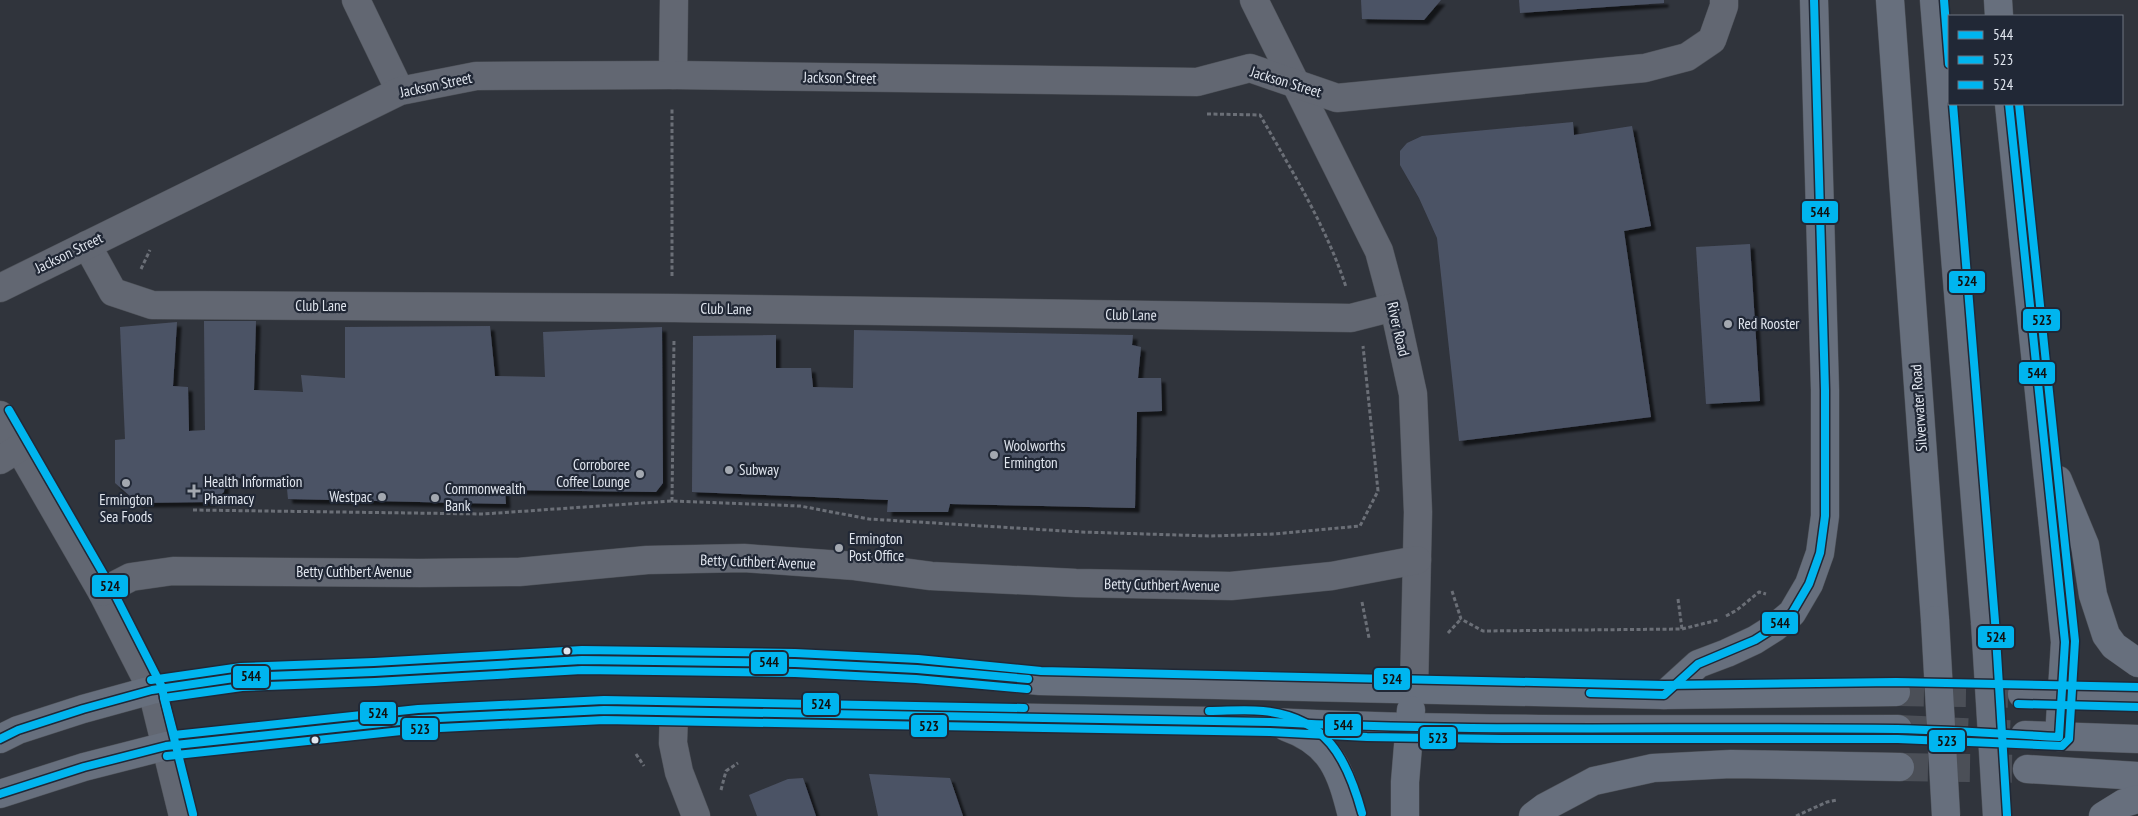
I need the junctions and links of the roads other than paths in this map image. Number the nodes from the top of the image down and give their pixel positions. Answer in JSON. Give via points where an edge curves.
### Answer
{"nodes":[{"id":1,"x":356,"y":0,"type":"edge"},
{"id":2,"x":674,"y":0,"type":"edge"},
{"id":3,"x":1254,"y":0,"type":"edge"},
{"id":4,"x":1724,"y":0,"type":"edge"},
{"id":5,"x":1814,"y":0,"type":"edge"},
{"id":6,"x":1890,"y":0,"type":"edge"},
{"id":7,"x":1934,"y":0,"type":"edge"},
{"id":8,"x":1998,"y":0,"type":"edge"},
{"id":9,"x":1999,"y":15,"type":"edge"},
{"id":10,"x":672,"y":75,"type":"junction"},
{"id":11,"x":1294,"y":83,"type":"junction"},
{"id":12,"x":400,"y":91,"type":"junction"},
{"id":13,"x":2009,"y":105,"type":"edge"},
{"id":14,"x":87,"y":245,"type":"junction"},
{"id":15,"x":0,"y":288,"type":"edge"},
{"id":16,"x":1394,"y":307,"type":"junction"},
{"id":17,"x":0,"y":415,"type":"edge"},
{"id":18,"x":9,"y":454,"type":"edge"},
{"id":19,"x":2046,"y":454,"type":"junction"},
{"id":20,"x":1417,"y":560,"type":"junction"},
{"id":21,"x":102,"y":592,"type":"junction"},
{"id":22,"x":2138,"y":663,"type":"edge"},
{"id":23,"x":1414,"y":689,"type":"junction"},
{"id":24,"x":152,"y":690,"type":"junction"},
{"id":25,"x":1896,"y":692,"type":"tunnel mouth"},
{"id":26,"x":2022,"y":694,"type":"tunnel mouth"},
{"id":27,"x":1664,"y":695,"type":"junction"},
{"id":28,"x":2061,"y":696,"type":"junction"},
{"id":29,"x":2138,"y":698,"type":"edge"},
{"id":30,"x":674,"y":711,"type":"junction"},
{"id":31,"x":1270,"y":722,"type":"junction"},
{"id":32,"x":1409,"y":727,"type":"junction"},
{"id":33,"x":1898,"y":729,"type":"tunnel mouth"},
{"id":34,"x":2025,"y":735,"type":"tunnel mouth"},
{"id":35,"x":2059,"y":737,"type":"junction"},
{"id":36,"x":0,"y":739,"type":"edge"},
{"id":37,"x":2138,"y":739,"type":"edge"},
{"id":38,"x":166,"y":746,"type":"junction"},
{"id":39,"x":1900,"y":767,"type":"tunnel mouth"},
{"id":40,"x":2027,"y":769,"type":"tunnel mouth"},
{"id":41,"x":2138,"y":776,"type":"edge"},
{"id":42,"x":0,"y":794,"type":"edge"},
{"id":43,"x":2138,"y":799,"type":"edge"},
{"id":44,"x":183,"y":816,"type":"edge"},
{"id":45,"x":696,"y":816,"type":"edge"},
{"id":46,"x":1352,"y":816,"type":"edge"},
{"id":47,"x":1405,"y":816,"type":"edge"},
{"id":48,"x":1533,"y":816,"type":"edge"},
{"id":49,"x":1946,"y":816,"type":"edge"},
{"id":50,"x":1997,"y":816,"type":"edge"},
{"id":51,"x":2103,"y":816,"type":"edge"}],
"edges":[{"from":1,"to":12,"type":"street"},
{"from":2,"to":10,"type":"street"},
{"from":3,"to":11,"type":"street","name":"River Road"},
{"from":4,"to":11,"type":"street","name":"Jackson Street","via":[[1712,40],[1687,57],[1636,69],[1337,98]]},
{"from":5,"to":27,"type":"highway","via":[[1825,390],[1825,516],[1820,553],[1809,584],[1792,613],[1755,640],[1698,664]]},
{"from":6,"to":49,"type":"highway","name":"Silverwater Road","bridge":true},
{"from":7,"to":50,"type":"highway","bridge":true,"via":[[1985,622]]},
{"from":8,"to":9,"type":"highway"},
{"from":10,"to":11,"type":"street","name":"Jackson Street","via":[[1197,82],[1250,68]]},
{"from":10,"to":12,"type":"street","name":"Jackson Street","via":[[476,76]]},
{"from":11,"to":16,"type":"street","name":"River Road","via":[[1379,251]]},
{"from":12,"to":14,"type":"street","name":"Jackson Street"},
{"from":13,"to":19,"type":"highway"},
{"from":14,"to":15,"type":"street","name":"Jackson Street"},
{"from":14,"to":16,"type":"street","name":"Club Lane","via":[[113,292],[152,305],[1359,326]]},
{"from":16,"to":20,"type":"street","name":"River Road","via":[[1413,394]]},
{"from":17,"to":18,"type":"street"},
{"from":18,"to":21,"type":"street"},
{"from":19,"to":22,"type":"highway","via":[[2084,545],[2092,595],[2106,635],[2114,646]]},
{"from":19,"to":28,"type":"highway","via":[[2065,642]]},
{"from":20,"to":21,"type":"street","name":"Betty Cuthbert Avenue","via":[[1332,576],[1230,586],[931,576],[855,566],[744,558],[647,560],[519,572],[174,571],[131,578]]},
{"from":20,"to":23,"type":"street","name":"River Road"},
{"from":21,"to":24,"type":"street"},
{"from":23,"to":24,"type":"highway","via":[[1040,680],[795,663],[582,660],[241,677]]},
{"from":23,"to":27,"type":"highway"},
{"from":23,"to":32,"type":"highway"},
{"from":24,"to":36,"type":"highway","via":[[83,709]]},
{"from":24,"to":38,"type":"street"},
{"from":25,"to":27,"type":"highway"},
{"from":26,"to":28,"type":"highway"},
{"from":28,"to":29,"type":"highway"},
{"from":28,"to":35,"type":"highway"},
{"from":30,"to":31,"type":"highway"},
{"from":30,"to":38,"type":"highway","via":[[604,710],[419,719]]},
{"from":30,"to":45,"type":"street","via":[[674,743],[679,772]]},
{"from":31,"to":32,"type":"highway"},
{"from":31,"to":46,"type":"highway","via":[[1302,732],[1321,745],[1333,760],[1344,785]]},
{"from":32,"to":33,"type":"highway","via":[[1502,730]]},
{"from":32,"to":47,"type":"highway"},
{"from":34,"to":35,"type":"highway"},
{"from":35,"to":37,"type":"highway"},
{"from":38,"to":42,"type":"highway","via":[[84,766]]},
{"from":38,"to":44,"type":"street"},
{"from":39,"to":48,"type":"highway","via":[[1731,764],[1653,768],[1594,782],[1545,806]]},
{"from":40,"to":41,"type":"highway"},
{"from":43,"to":51,"type":"highway","via":[[2124,803]]}]}
